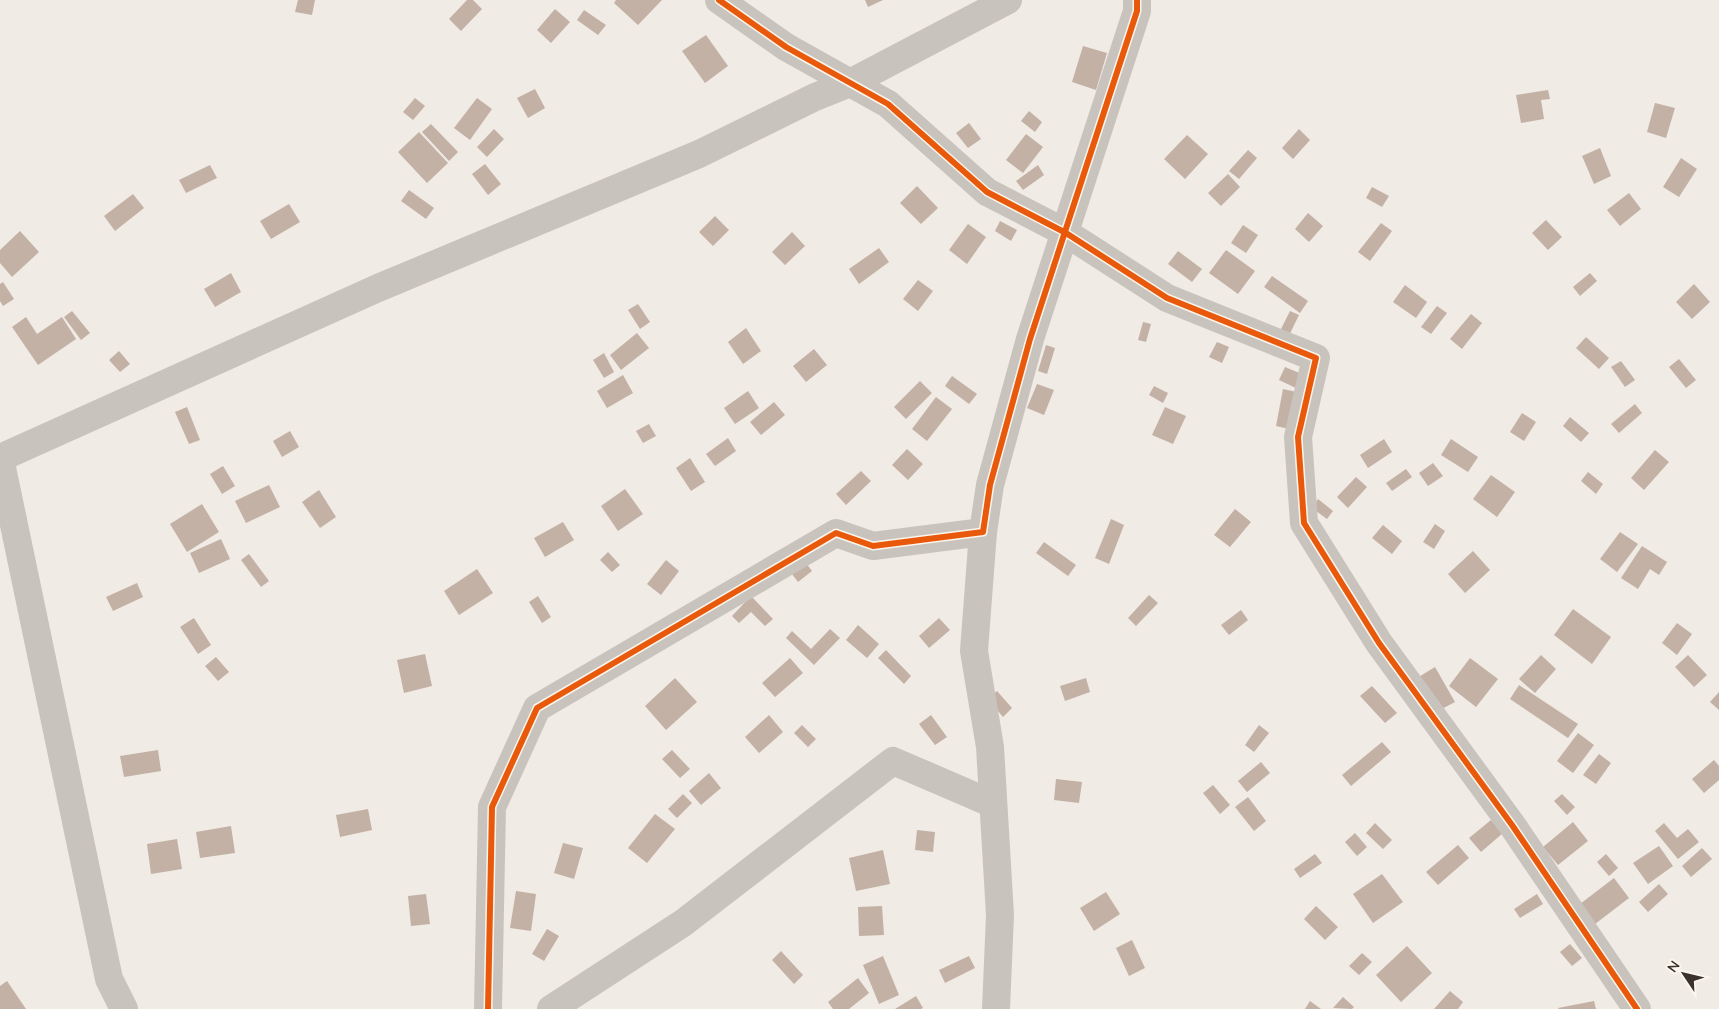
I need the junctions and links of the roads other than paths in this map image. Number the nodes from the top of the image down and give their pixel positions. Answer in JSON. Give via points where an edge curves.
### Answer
{"nodes":[{"id":1,"x":719,"y":0,"type":"edge"},
{"id":2,"x":1008,"y":0,"type":"edge"},
{"id":3,"x":1137,"y":0,"type":"edge"},
{"id":4,"x":850,"y":83,"type":"junction"},
{"id":5,"x":1066,"y":233,"type":"junction"},
{"id":6,"x":0,"y":458,"type":"edge"},
{"id":7,"x":983,"y":532,"type":"junction"},
{"id":8,"x":993,"y":804,"type":"junction"},
{"id":9,"x":124,"y":1009,"type":"edge"},
{"id":10,"x":488,"y":1009,"type":"edge"},
{"id":11,"x":551,"y":1009,"type":"edge"},
{"id":12,"x":996,"y":1009,"type":"edge"},
{"id":13,"x":1637,"y":1009,"type":"edge"}],
"edges":[{"from":1,"to":4,"type":"street","via":[[786,47]]},
{"from":2,"to":4,"type":"street"},
{"from":3,"to":5,"type":"street","via":[[1137,11]]},
{"from":4,"to":5,"type":"street","via":[[888,104],[987,192]]},
{"from":4,"to":6,"type":"street","via":[[699,154],[378,288]]},
{"from":5,"to":7,"type":"street","via":[[1023,366],[990,485]]},
{"from":5,"to":13,"type":"street","via":[[1167,298],[1316,358],[1298,437],[1304,523],[1379,643],[1512,825]]},
{"from":6,"to":9,"type":"street","via":[[108,979]]},
{"from":7,"to":8,"type":"street","via":[[974,651],[990,747]]},
{"from":7,"to":10,"type":"street","via":[[873,546],[836,534],[537,708],[492,807]]},
{"from":8,"to":11,"type":"street","via":[[893,761],[683,923]]},
{"from":8,"to":12,"type":"street","via":[[1000,915]]}]}
